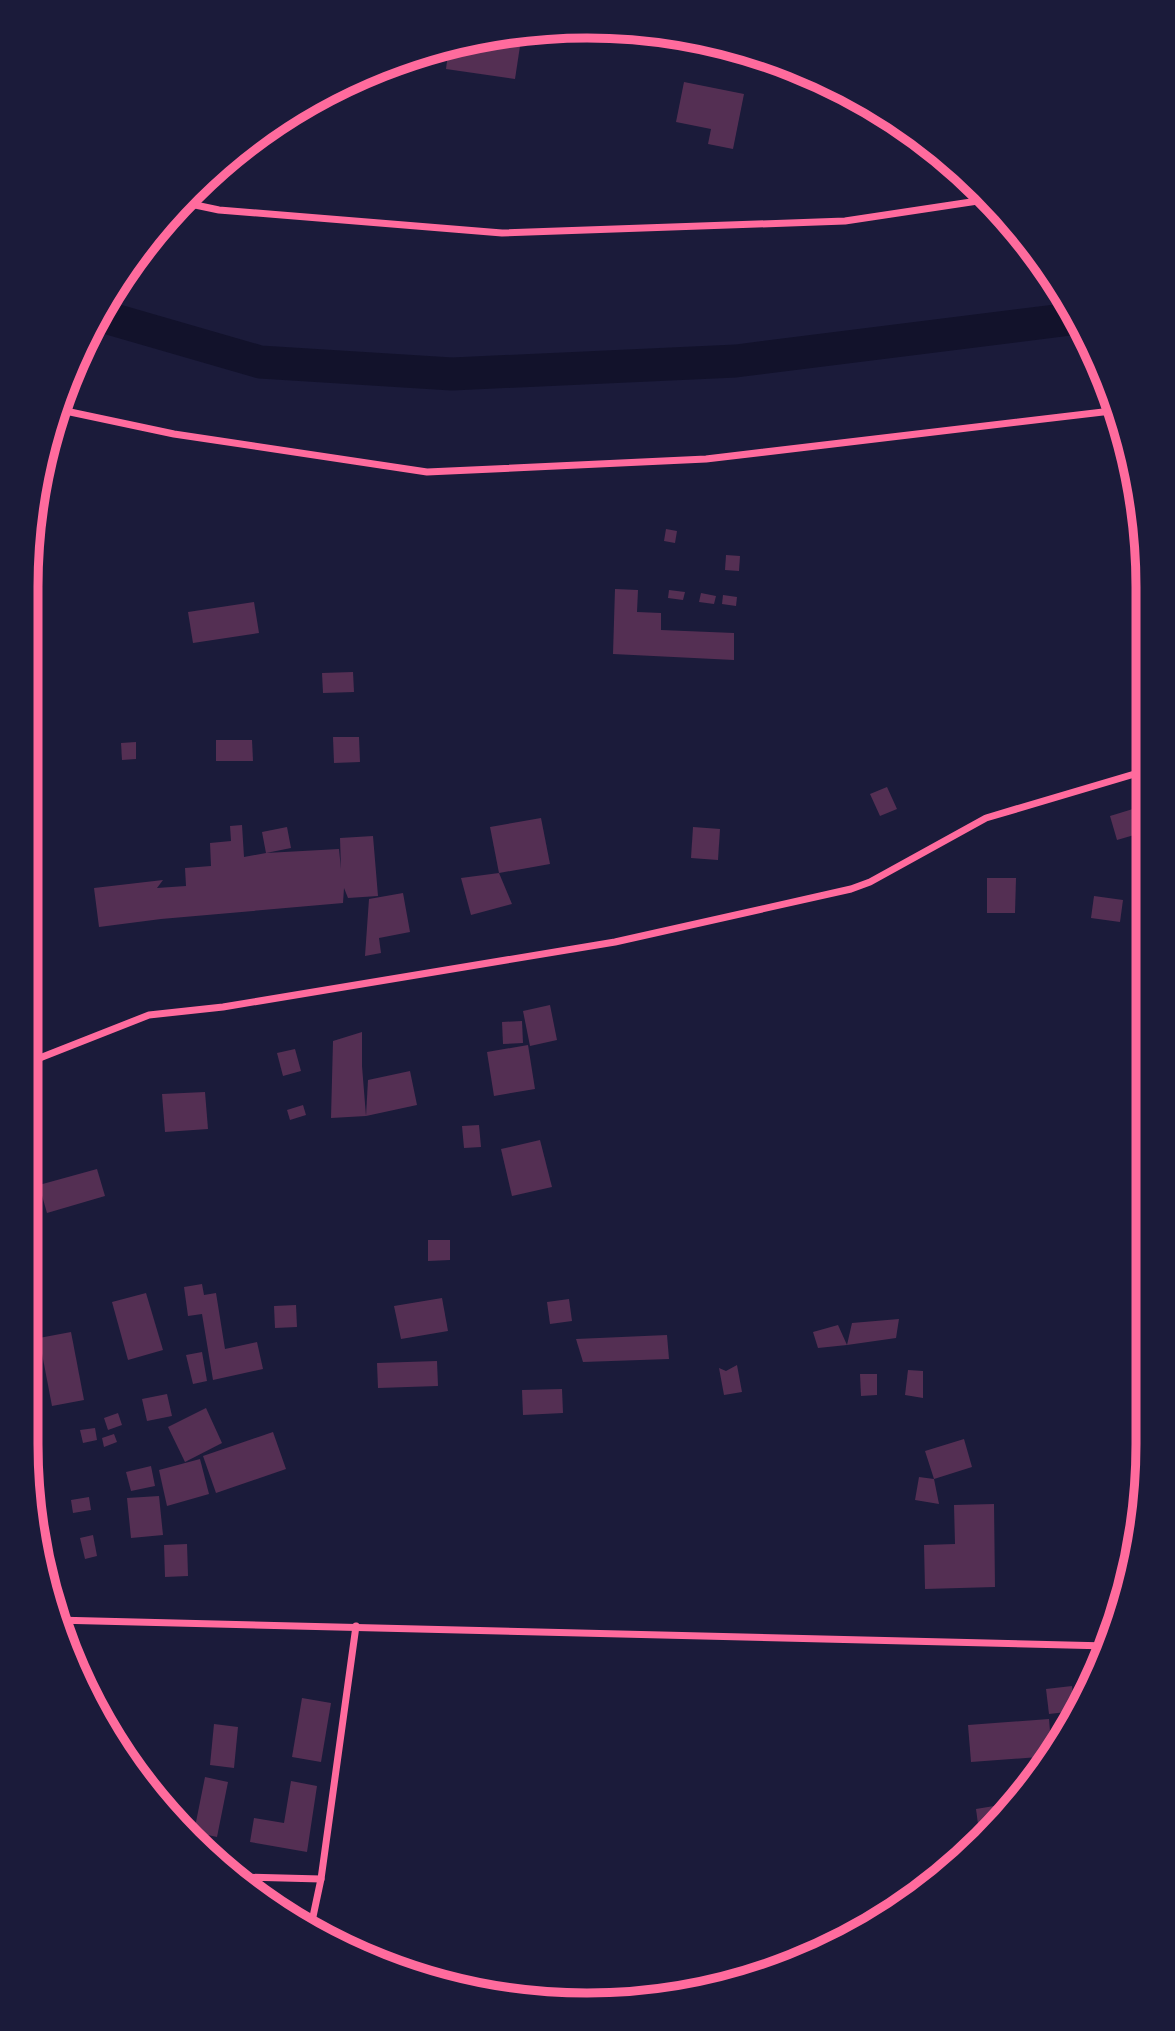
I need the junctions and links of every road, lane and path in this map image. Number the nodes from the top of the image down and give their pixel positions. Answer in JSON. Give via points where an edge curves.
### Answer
{"nodes":[{"id":1,"x":978,"y":201,"type":"edge"},
{"id":2,"x":194,"y":205,"type":"edge"},
{"id":3,"x":68,"y":412,"type":"edge"},
{"id":4,"x":1107,"y":412,"type":"edge"},
{"id":5,"x":1136,"y":773,"type":"edge"},
{"id":6,"x":38,"y":1059,"type":"edge"},
{"id":7,"x":68,"y":1620,"type":"edge"},
{"id":8,"x":356,"y":1626,"type":"junction"},
{"id":9,"x":1098,"y":1646,"type":"edge"},
{"id":10,"x":251,"y":1877,"type":"edge"},
{"id":11,"x":321,"y":1879,"type":"junction"},
{"id":12,"x":313,"y":1919,"type":"edge"}],
"edges":[{"from":1,"to":2,"type":"street","via":[[845,221],[502,233]]},
{"from":3,"to":4,"type":"street","via":[[174,434],[427,472],[706,459]]},
{"from":5,"to":6,"type":"street","via":[[986,818],[851,890],[615,942],[223,1007],[149,1015]]},
{"from":7,"to":8,"type":"street"},
{"from":8,"to":9,"type":"street"},
{"from":8,"to":11,"type":"street"},
{"from":10,"to":11,"type":"street"},
{"from":11,"to":12,"type":"street"}]}
